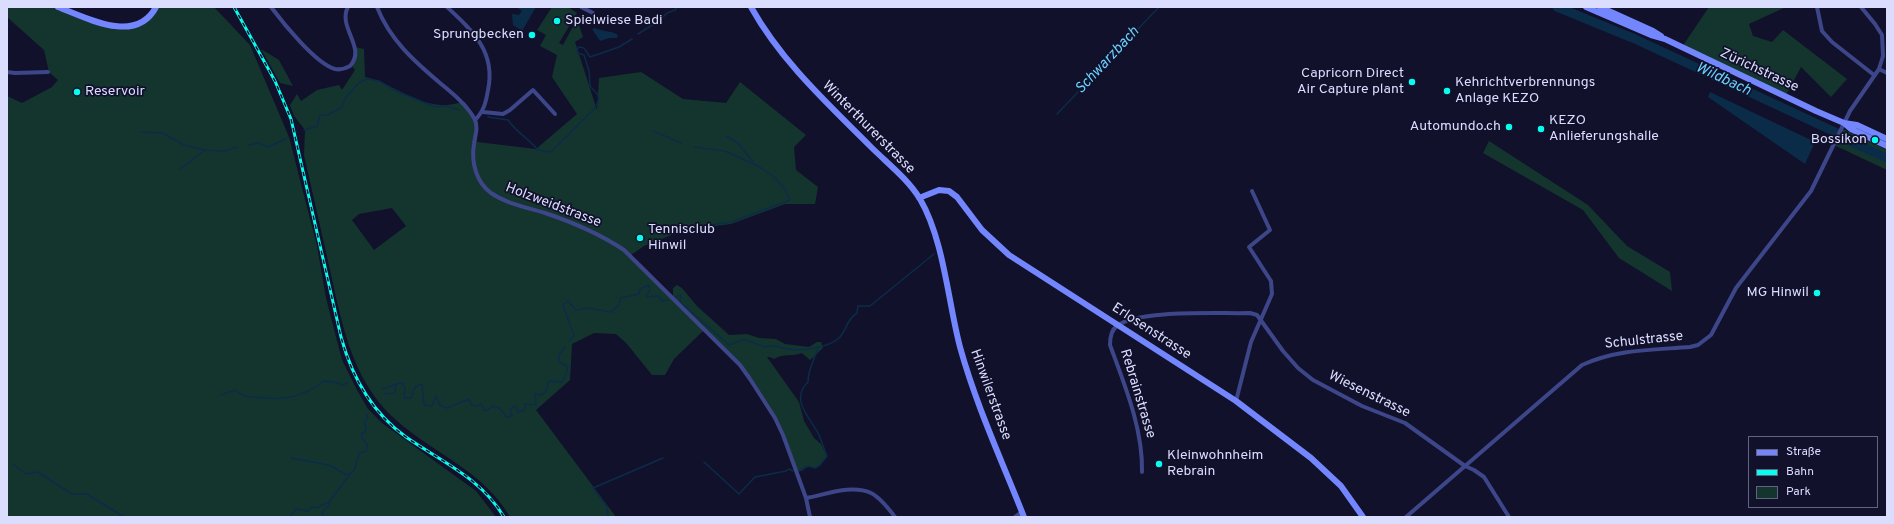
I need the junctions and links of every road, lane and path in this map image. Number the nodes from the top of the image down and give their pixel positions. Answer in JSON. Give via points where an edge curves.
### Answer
{"nodes":[{"id":1,"x":58,"y":7,"type":"edge"},
{"id":2,"x":156,"y":7,"type":"edge"},
{"id":3,"x":271,"y":7,"type":"edge"},
{"id":4,"x":348,"y":7,"type":"edge"},
{"id":5,"x":377,"y":7,"type":"edge"},
{"id":6,"x":447,"y":7,"type":"edge"},
{"id":7,"x":581,"y":7,"type":"edge"},
{"id":8,"x":751,"y":7,"type":"edge"},
{"id":9,"x":1586,"y":7,"type":"edge"},
{"id":10,"x":1600,"y":7,"type":"edge"},
{"id":11,"x":1817,"y":7,"type":"edge"},
{"id":12,"x":1861,"y":7,"type":"edge"},
{"id":13,"x":593,"y":13,"type":"dead end"},
{"id":14,"x":1665,"y":39,"type":"junction"},
{"id":15,"x":1879,"y":69,"type":"junction"},
{"id":16,"x":7,"y":72,"type":"edge"},
{"id":17,"x":48,"y":72,"type":"dead end"},
{"id":18,"x":1887,"y":74,"type":"edge"},
{"id":19,"x":1874,"y":75,"type":"junction"},
{"id":20,"x":483,"y":112,"type":"junction"},
{"id":21,"x":555,"y":114,"type":"dead end"},
{"id":22,"x":475,"y":120,"type":"junction"},
{"id":23,"x":1844,"y":123,"type":"junction"},
{"id":24,"x":1887,"y":139,"type":"edge"},
{"id":25,"x":1887,"y":146,"type":"edge"},
{"id":26,"x":1252,"y":191,"type":"dead end"},
{"id":27,"x":919,"y":198,"type":"junction"},
{"id":28,"x":945,"y":278,"type":"joint"},
{"id":29,"x":1260,"y":319,"type":"junction"},
{"id":30,"x":1118,"y":325,"type":"junction"},
{"id":31,"x":1236,"y":401,"type":"junction"},
{"id":32,"x":1465,"y":466,"type":"junction"},
{"id":33,"x":1142,"y":472,"type":"dead end"},
{"id":34,"x":806,"y":498,"type":"junction"},
{"id":35,"x":1023,"y":514,"type":"edge"},
{"id":36,"x":810,"y":517,"type":"edge"},
{"id":37,"x":895,"y":517,"type":"edge"},
{"id":38,"x":1015,"y":517,"type":"edge"},
{"id":39,"x":1363,"y":517,"type":"edge"},
{"id":40,"x":1406,"y":517,"type":"edge"},
{"id":41,"x":1509,"y":517,"type":"edge"}],
"edges":[{"from":1,"to":2,"type":"main road","via":[[104,24],[123,27],[142,22]]},
{"from":3,"to":4,"type":"street","via":[[307,48],[327,65],[340,70],[350,66],[355,57],[355,46],[345,20]]},
{"from":5,"to":22,"type":"street","via":[[402,49],[456,97]]},
{"from":6,"to":20,"type":"street","via":[[468,26],[486,53],[490,83]]},
{"from":7,"to":13,"type":"street"},
{"from":8,"to":27,"type":"main road","name":"Winterthurerstrasse","via":[[765,32],[799,74]]},
{"from":9,"to":14,"type":"main road","name":"Zürichstrasse"},
{"from":10,"to":14,"type":"main road","name":"Zürichstrasse"},
{"from":11,"to":19,"type":"street","via":[[1822,32]]},
{"from":12,"to":15,"type":"street","via":[[1882,35],[1884,56]]},
{"from":14,"to":23,"type":"main road","name":"Zürichstrasse"},
{"from":15,"to":18,"type":"street"},
{"from":15,"to":19,"type":"street","name":"Schulstrasse"},
{"from":16,"to":17,"type":"street"},
{"from":19,"to":23,"type":"street","name":"Schulstrasse"},
{"from":20,"to":21,"type":"street","via":[[503,114],[533,90]]},
{"from":20,"to":22,"type":"street"},
{"from":22,"to":34,"type":"street","name":"Holzweidstrasse","via":[[477,130],[473,149],[474,166],[485,188],[500,199],[558,218],[600,236],[624,250],[740,365],[775,418]]},
{"from":23,"to":24,"type":"main road","name":"Zürichstrasse","via":[[1857,125]]},
{"from":23,"to":25,"type":"main road","name":"Zürichstrasse","via":[[1849,128]]},
{"from":23,"to":32,"type":"street","name":"Schulstrasse","via":[[1811,190],[1736,288],[1711,335],[1705,341],[1690,348],[1600,356],[1582,365]]},
{"from":26,"to":29,"type":"street","via":[[1270,230],[1249,247],[1271,281],[1272,294]]},
{"from":27,"to":28,"type":"main road","name":"Winterthurerstrasse","via":[[934,231]]},
{"from":27,"to":30,"type":"main road","name":"Erlosenstrasse","via":[[939,190],[949,191],[957,197],[982,230],[1009,255]]},
{"from":28,"to":35,"type":"main road","name":"Hinwilerstrasse","via":[[960,348]]},
{"from":29,"to":30,"type":"street","via":[[1250,313],[1150,314]]},
{"from":29,"to":31,"type":"street","via":[[1251,342]]},
{"from":29,"to":32,"type":"street","name":"Wiesenstrasse","via":[[1283,351],[1313,380],[1362,406],[1406,423]]},
{"from":30,"to":31,"type":"main road","name":"Erlosenstrasse"},
{"from":30,"to":33,"type":"street","name":"Rebrainstrasse","via":[[1113,330],[1110,345],[1137,430],[1142,453]]},
{"from":31,"to":39,"type":"main road","name":"Erlosenstrasse","via":[[1311,458],[1341,486]]},
{"from":32,"to":40,"type":"street","name":"Schulstrasse"},
{"from":32,"to":41,"type":"street","name":"Wiesenstrasse","via":[[1484,477]]},
{"from":34,"to":36,"type":"street","name":"Holzweidstrasse"},
{"from":34,"to":37,"type":"street","via":[[860,490],[871,493]]},
{"from":35,"to":38,"type":"street"}]}
